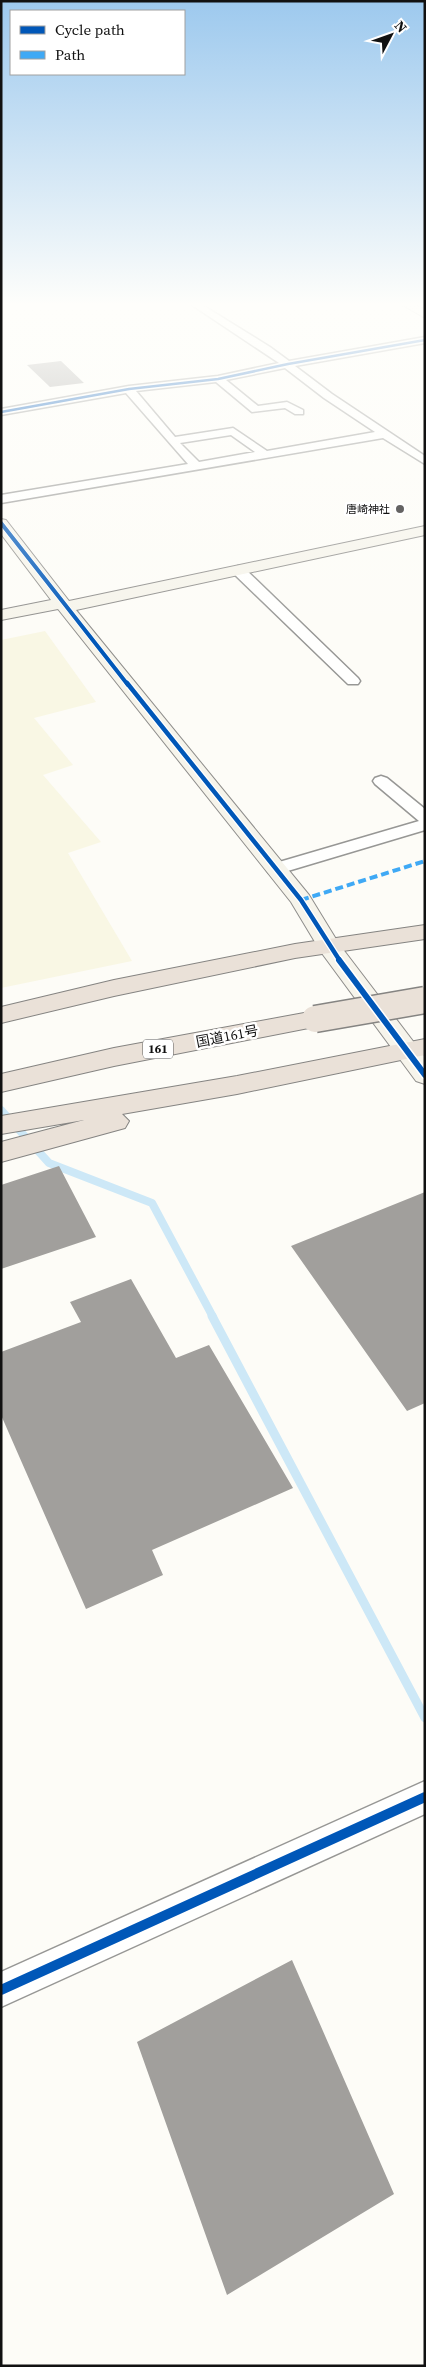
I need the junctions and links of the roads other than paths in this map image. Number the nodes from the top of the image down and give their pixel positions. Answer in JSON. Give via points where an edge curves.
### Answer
{"nodes":[{"id":1,"x":149,"y":413,"type":"edge"},
{"id":2,"x":354,"y":413,"type":"edge"},
{"id":3,"x":384,"y":434,"type":"junction"},
{"id":4,"x":172,"y":441,"type":"junction"},
{"id":5,"x":263,"y":453,"type":"junction"},
{"id":6,"x":425,"y":461,"type":"edge"},
{"id":7,"x":195,"y":464,"type":"junction"},
{"id":8,"x":1,"y":499,"type":"edge"},
{"id":9,"x":1,"y":523,"type":"edge"},
{"id":10,"x":425,"y":530,"type":"edge"},
{"id":11,"x":238,"y":570,"type":"junction"},
{"id":12,"x":64,"y":605,"type":"junction"},
{"id":13,"x":1,"y":615,"type":"edge"},
{"id":14,"x":353,"y":681,"type":"dead end"},
{"id":15,"x":381,"y":781,"type":"dead end"},
{"id":16,"x":425,"y":818,"type":"edge"},
{"id":17,"x":425,"y":825,"type":"edge"},
{"id":18,"x":275,"y":869,"type":"junction"},
{"id":19,"x":425,"y":932,"type":"edge"},
{"id":20,"x":329,"y":947,"type":"junction"},
{"id":21,"x":114,"y":988,"type":"junction"},
{"id":22,"x":1,"y":999,"type":"edge"},
{"id":23,"x":425,"y":1000,"type":"edge"},
{"id":24,"x":1,"y":1015,"type":"edge"},
{"id":25,"x":415,"y":1049,"type":"edge"},
{"id":26,"x":425,"y":1075,"type":"edge"},
{"id":27,"x":1,"y":1084,"type":"edge"},
{"id":28,"x":237,"y":1084,"type":"junction"},
{"id":29,"x":1,"y":1125,"type":"edge"},
{"id":30,"x":8,"y":1150,"type":"edge"},
{"id":31,"x":425,"y":1797,"type":"edge"},
{"id":32,"x":1,"y":1990,"type":"edge"}],
"edges":[{"from":1,"to":4,"type":"street"},
{"from":2,"to":3,"type":"street"},
{"from":3,"to":5,"type":"street"},
{"from":3,"to":6,"type":"street"},
{"from":4,"to":5,"type":"street","via":[[233,431]]},
{"from":4,"to":7,"type":"street"},
{"from":5,"to":7,"type":"street"},
{"from":7,"to":8,"type":"street"},
{"from":9,"to":12,"type":"street"},
{"from":10,"to":11,"type":"street"},
{"from":11,"to":12,"type":"street"},
{"from":11,"to":14,"type":"street"},
{"from":12,"to":13,"type":"street"},
{"from":12,"to":18,"type":"street"},
{"from":15,"to":16,"type":"street"},
{"from":17,"to":18,"type":"street"},
{"from":18,"to":20,"type":"street","via":[[301,900]]},
{"from":19,"to":20,"type":"highway"},
{"from":20,"to":21,"type":"highway","via":[[295,950]]},
{"from":20,"to":25,"type":"street"},
{"from":21,"to":22,"type":"highway","via":[[87,979]]},
{"from":21,"to":24,"type":"highway"},
{"from":23,"to":27,"type":"highway","name":"国道161号","number":"161","bridge":true,"via":[[114,1057]]},
{"from":25,"to":26,"type":"street"},
{"from":25,"to":28,"type":"highway"},
{"from":28,"to":29,"type":"highway"},
{"from":28,"to":30,"type":"highway"},
{"from":31,"to":32,"type":"street"}]}
